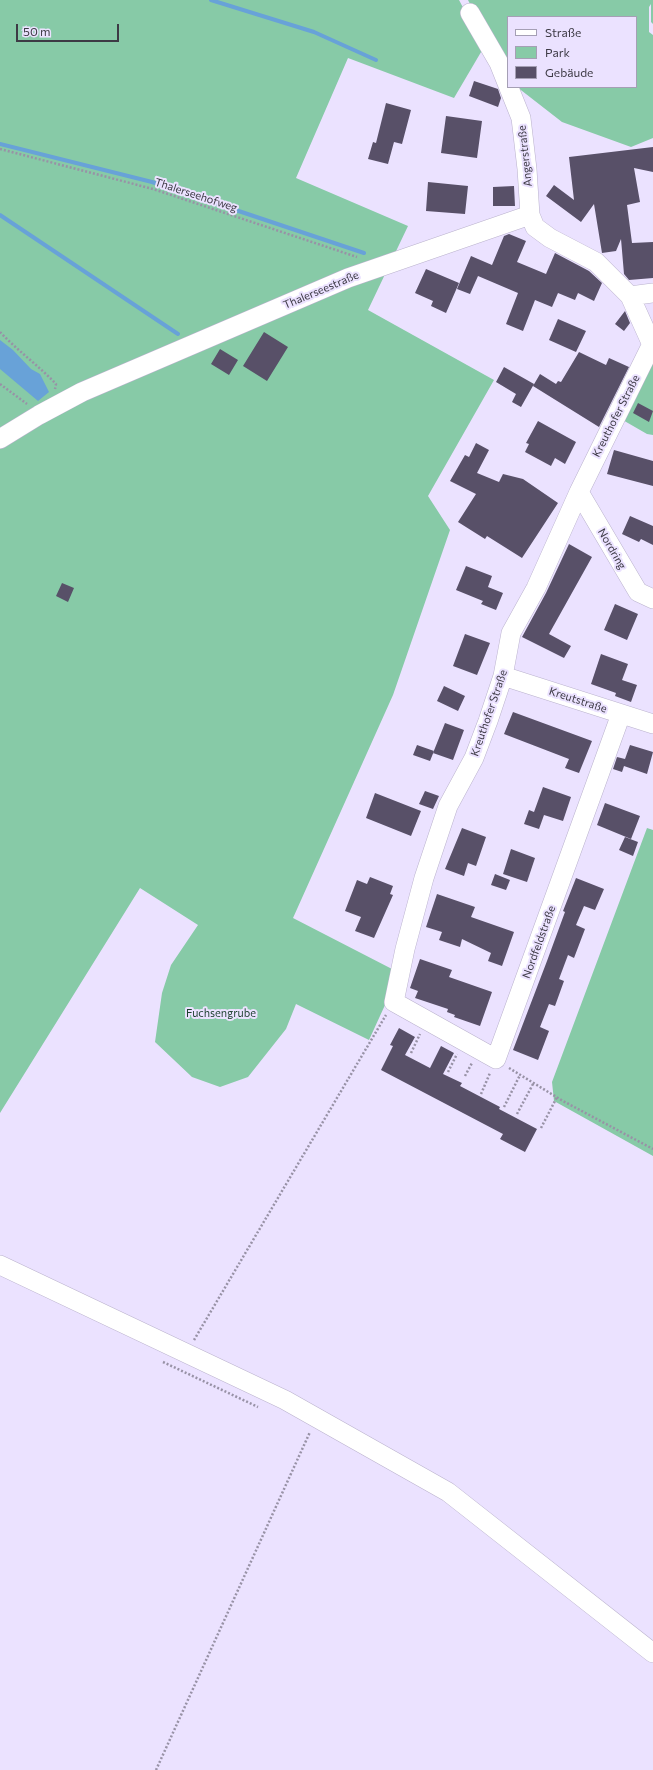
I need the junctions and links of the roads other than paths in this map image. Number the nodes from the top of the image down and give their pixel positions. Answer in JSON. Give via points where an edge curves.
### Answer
{"nodes":[{"id":1,"x":470,"y":14,"type":"dead end"},
{"id":2,"x":507,"y":83,"type":"edge"},
{"id":3,"x":509,"y":88,"type":"edge"},
{"id":4,"x":530,"y":215,"type":"junction"},
{"id":5,"x":653,"y":293,"type":"edge"},
{"id":6,"x":630,"y":296,"type":"junction"},
{"id":7,"x":652,"y":347,"type":"edge"},
{"id":8,"x":0,"y":439,"type":"edge"},
{"id":9,"x":578,"y":492,"type":"junction"},
{"id":10,"x":653,"y":599,"type":"edge"},
{"id":11,"x":503,"y":676,"type":"junction"},
{"id":12,"x":621,"y":714,"type":"junction"},
{"id":13,"x":653,"y":724,"type":"edge"},
{"id":14,"x":427,"y":1020,"type":"joint"},
{"id":15,"x":0,"y":1265,"type":"edge"},
{"id":16,"x":653,"y":1653,"type":"edge"}],
"edges":[{"from":1,"to":2,"type":"street","name":"Angerstraße","via":[[499,63]]},
{"from":3,"to":4,"type":"street","name":"Angerstraße","via":[[521,118]]},
{"from":4,"to":6,"type":"street","via":[[535,227],[550,238],[596,262]]},
{"from":4,"to":8,"type":"street","name":"Thalerseestraße","via":[[348,278],[82,392]]},
{"from":5,"to":6,"type":"street"},
{"from":6,"to":7,"type":"street"},
{"from":7,"to":9,"type":"street","name":"Kreuthofer Straße"},
{"from":9,"to":10,"type":"street","name":"Nordring","via":[[638,592]]},
{"from":9,"to":11,"type":"street","name":"Kreuthofer Straße","via":[[536,588],[511,633]]},
{"from":11,"to":12,"type":"street","name":"Kreutstraße"},
{"from":11,"to":14,"type":"street","name":"Kreuthofer Straße","via":[[474,758],[448,806],[424,878],[405,949],[394,1002]]},
{"from":12,"to":13,"type":"street","name":"Kreutstraße"},
{"from":12,"to":14,"type":"street","name":"Nordfeldstraße","via":[[496,1059]]},
{"from":15,"to":16,"type":"street","via":[[285,1400],[448,1492]]}]}
